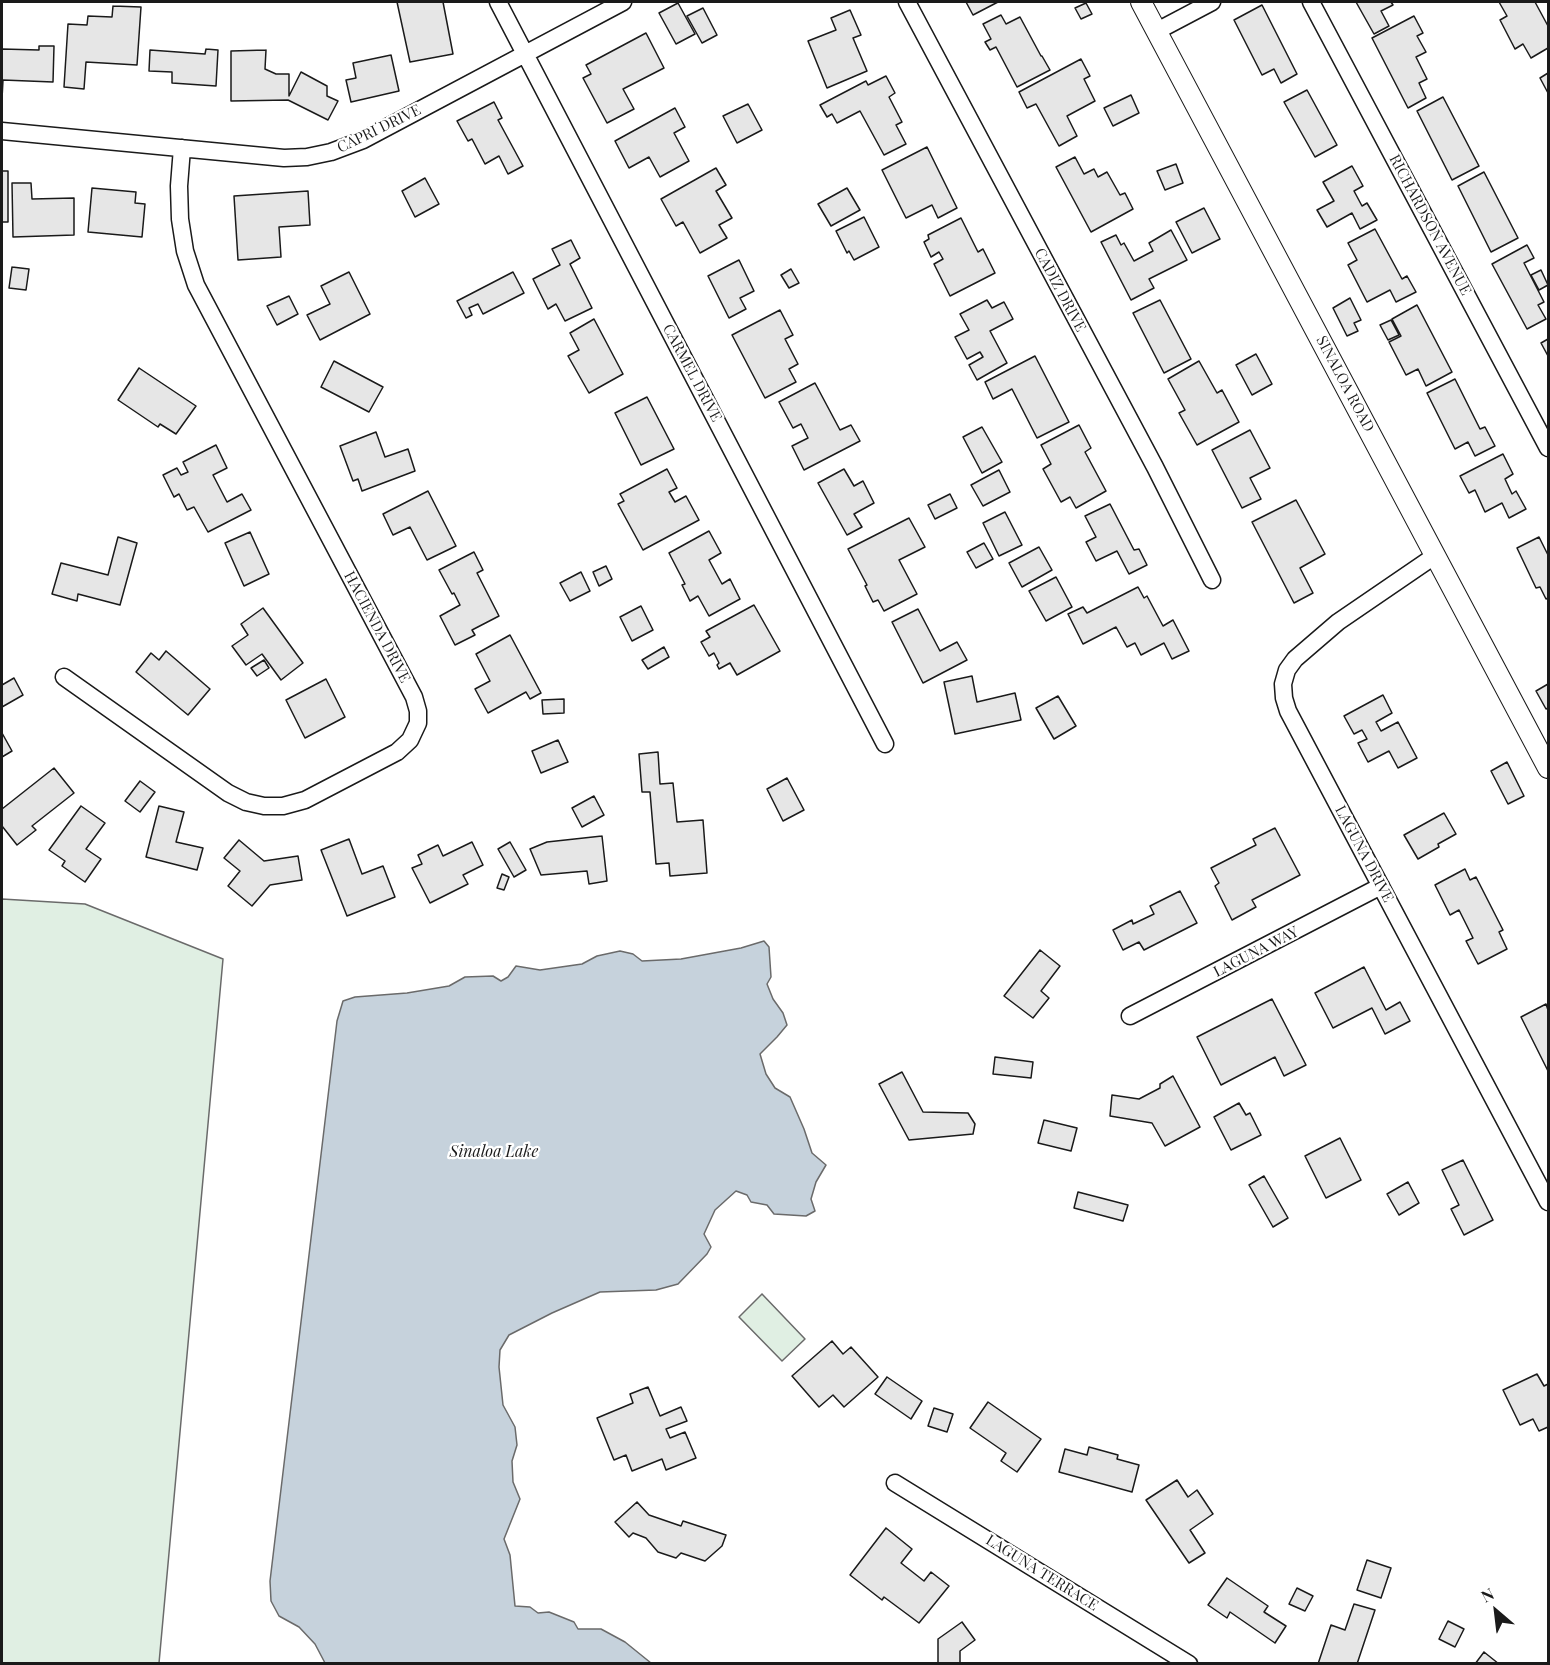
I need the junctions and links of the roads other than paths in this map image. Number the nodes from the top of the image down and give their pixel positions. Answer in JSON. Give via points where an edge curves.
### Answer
{"nodes":[{"id":1,"x":498,"y":2,"type":"edge"},
{"id":2,"x":623,"y":2,"type":"edge"},
{"id":3,"x":907,"y":2,"type":"edge"},
{"id":4,"x":1141,"y":2,"type":"edge"},
{"id":5,"x":1212,"y":2,"type":"edge"},
{"id":6,"x":1311,"y":2,"type":"edge"},
{"id":7,"x":1156,"y":31,"type":"junction"},
{"id":8,"x":526,"y":53,"type":"junction"},
{"id":9,"x":2,"y":131,"type":"edge"},
{"id":10,"x":182,"y":148,"type":"junction"},
{"id":11,"x":1548,"y":448,"type":"edge"},
{"id":12,"x":1436,"y":555,"type":"junction"},
{"id":13,"x":1212,"y":580,"type":"dead end"},
{"id":14,"x":64,"y":677,"type":"dead end"},
{"id":15,"x":885,"y":744,"type":"dead end"},
{"id":16,"x":1548,"y":768,"type":"edge"},
{"id":17,"x":1381,"y":886,"type":"junction"},
{"id":18,"x":1130,"y":1016,"type":"dead end"},
{"id":19,"x":1548,"y":1202,"type":"edge"},
{"id":20,"x":895,"y":1483,"type":"dead end"},
{"id":21,"x":1189,"y":1664,"type":"edge"}],
"edges":[{"from":1,"to":8,"type":"street","name":"CARMEL DRIVE"},
{"from":2,"to":8,"type":"street","name":"CAPRI DRIVE"},
{"from":3,"to":13,"type":"street","name":"CADIZ DRIVE"},
{"from":4,"to":7,"type":"street","name":"SINALOA ROAD"},
{"from":5,"to":7,"type":"street"},
{"from":6,"to":11,"type":"street","name":"RICHARDSON AVENUE"},
{"from":7,"to":12,"type":"street","name":"SINALOA ROAD"},
{"from":8,"to":10,"type":"street","name":"CAPRI DRIVE","via":[[363,140],[331,152],[284,158]]},
{"from":8,"to":15,"type":"street","name":"CARMEL DRIVE"},
{"from":9,"to":10,"type":"street","name":"CAPRI DRIVE"},
{"from":10,"to":14,"type":"street","name":"HACIENDA DRIVE","via":[[180,219],[196,285],[414,697],[418,723],[410,740],[397,752],[305,800],[264,806],[228,793]]},
{"from":12,"to":16,"type":"street","name":"SINALOA ROAD"},
{"from":12,"to":17,"type":"street","name":"LAGUNA DRIVE","via":[[1338,622],[1295,659],[1283,684],[1288,711]]},
{"from":17,"to":18,"type":"street","name":"LAGUNA WAY"},
{"from":17,"to":19,"type":"street","name":"LAGUNA DRIVE"},
{"from":20,"to":21,"type":"street","name":"LAGUNA TERRACE"}]}
